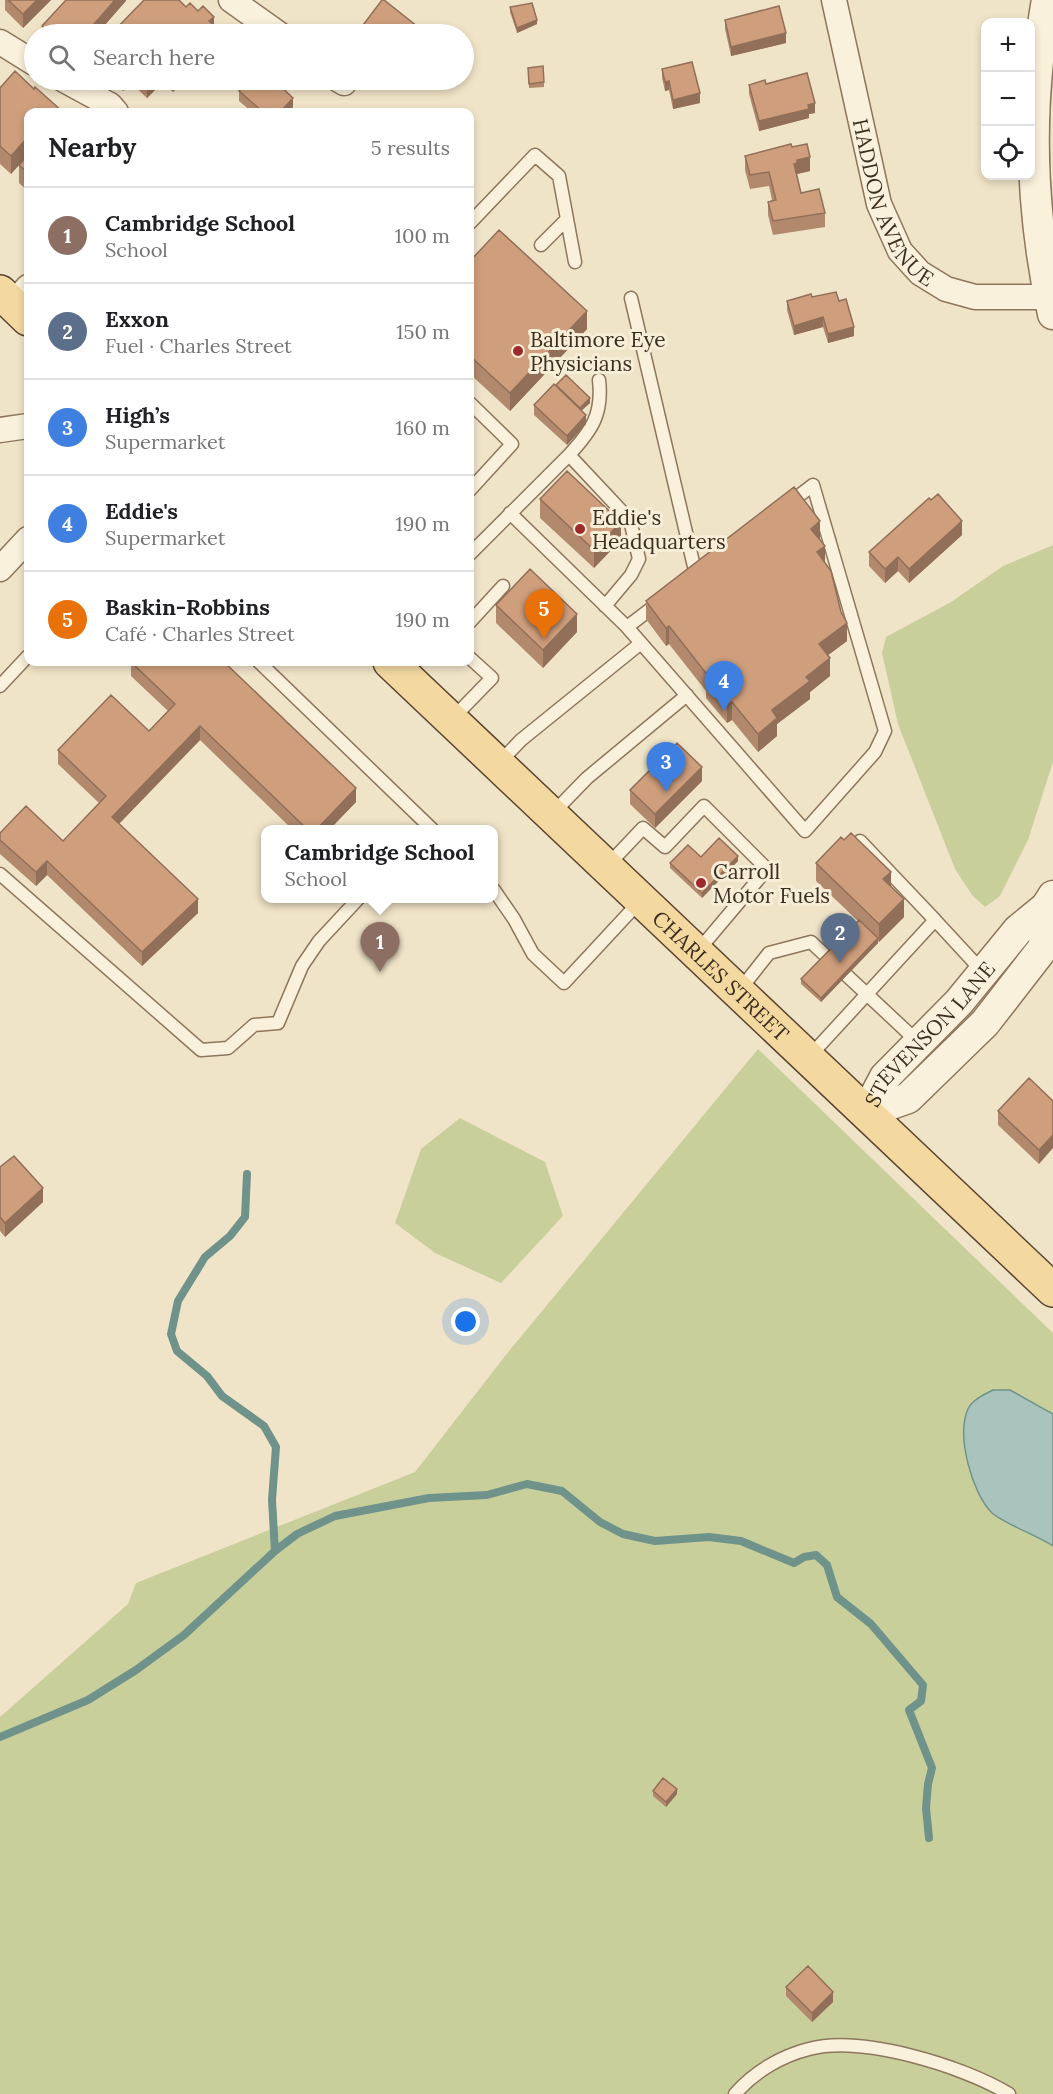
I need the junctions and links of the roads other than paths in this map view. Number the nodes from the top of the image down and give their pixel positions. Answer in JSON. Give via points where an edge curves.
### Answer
{"nodes":[{"id":1,"x":234,"y":0,"type":"edge"},
{"id":2,"x":834,"y":0,"type":"edge"},
{"id":3,"x":1047,"y":0,"type":"edge"},
{"id":4,"x":266,"y":24,"type":"edge"},
{"id":5,"x":0,"y":42,"type":"edge"},
{"id":6,"x":24,"y":57,"type":"edge"},
{"id":7,"x":82,"y":90,"type":"edge"},
{"id":8,"x":113,"y":108,"type":"edge"},
{"id":9,"x":1045,"y":212,"type":"edge"},
{"id":10,"x":474,"y":219,"type":"edge"},
{"id":11,"x":567,"y":219,"type":"junction"},
{"id":12,"x":541,"y":244,"type":"dead end"},
{"id":13,"x":575,"y":262,"type":"dead end"},
{"id":14,"x":631,"y":298,"type":"dead end"},
{"id":15,"x":1051,"y":305,"type":"edge"},
{"id":16,"x":598,"y":380,"type":"dead end"},
{"id":17,"x":474,"y":407,"type":"edge"},
{"id":18,"x":24,"y":427,"type":"edge"},
{"id":19,"x":0,"y":430,"type":"edge"},
{"id":20,"x":569,"y":455,"type":"junction"},
{"id":21,"x":474,"y":485,"type":"edge"},
{"id":22,"x":510,"y":513,"type":"junction"},
{"id":23,"x":24,"y":549,"type":"edge"},
{"id":24,"x":474,"y":550,"type":"edge"},
{"id":25,"x":0,"y":569,"type":"edge"},
{"id":26,"x":696,"y":575,"type":"junction"},
{"id":27,"x":503,"y":586,"type":"dead end"},
{"id":28,"x":605,"y":606,"type":"junction"},
{"id":29,"x":474,"y":618,"type":"edge"},
{"id":30,"x":627,"y":627,"type":"junction"},
{"id":31,"x":641,"y":643,"type":"junction"},
{"id":32,"x":24,"y":660,"type":"edge"},
{"id":33,"x":474,"y":662,"type":"edge"},
{"id":34,"x":263,"y":666,"type":"edge"},
{"id":35,"x":394,"y":666,"type":"edge"},
{"id":36,"x":0,"y":686,"type":"edge"},
{"id":37,"x":687,"y":695,"type":"junction"},
{"id":38,"x":451,"y":720,"type":"junction"},
{"id":39,"x":498,"y":764,"type":"junction"},
{"id":40,"x":552,"y":815,"type":"junction"},
{"id":41,"x":428,"y":825,"type":"edge"},
{"id":42,"x":860,"y":841,"type":"edge"},
{"id":43,"x":606,"y":867,"type":"junction"},
{"id":44,"x":0,"y":874,"type":"edge"},
{"id":45,"x":498,"y":896,"type":"edge"},
{"id":46,"x":641,"y":900,"type":"junction"},
{"id":47,"x":354,"y":903,"type":"edge"},
{"id":48,"x":1051,"y":904,"type":"edge"},
{"id":49,"x":935,"y":920,"type":"junction"},
{"id":50,"x":696,"y":952,"type":"junction"},
{"id":51,"x":984,"y":974,"type":"junction"},
{"id":52,"x":738,"y":992,"type":"junction"},
{"id":53,"x":866,"y":994,"type":"junction"},
{"id":54,"x":920,"y":1043,"type":"junction"},
{"id":55,"x":808,"y":1058,"type":"junction"},
{"id":56,"x":866,"y":1113,"type":"junction"},
{"id":57,"x":1053,"y":1290,"type":"edge"},
{"id":58,"x":735,"y":2094,"type":"edge"},
{"id":59,"x":1009,"y":2094,"type":"edge"}],
"edges":[{"from":1,"to":4,"type":"street"},
{"from":2,"to":15,"type":"street","name":"HADDON AVENUE","via":[[879,204],[900,251],[920,273],[946,289],[975,297]]},
{"from":3,"to":9,"type":"street","via":[[1032,110],[1032,161]]},
{"from":5,"to":6,"type":"street"},
{"from":7,"to":8,"type":"street"},
{"from":9,"to":15,"type":"street"},
{"from":10,"to":11,"type":"lane","via":[[535,155],[559,176]]},
{"from":11,"to":12,"type":"lane"},
{"from":11,"to":13,"type":"lane"},
{"from":14,"to":26,"type":"lane"},
{"from":16,"to":20,"type":"lane","via":[[602,401],[590,431]]},
{"from":17,"to":21,"type":"lane","via":[[512,444]]},
{"from":18,"to":19,"type":"street"},
{"from":20,"to":22,"type":"lane"},
{"from":20,"to":28,"type":"lane","via":[[630,519],[639,559]]},
{"from":22,"to":24,"type":"lane"},
{"from":22,"to":28,"type":"lane"},
{"from":23,"to":25,"type":"street"},
{"from":26,"to":30,"type":"lane"},
{"from":26,"to":37,"type":"lane","via":[[813,485],[885,731],[875,752],[805,831]]},
{"from":27,"to":29,"type":"lane"},
{"from":28,"to":30,"type":"lane"},
{"from":30,"to":31,"type":"lane"},
{"from":31,"to":37,"type":"lane"},
{"from":31,"to":39,"type":"lane","via":[[521,740]]},
{"from":32,"to":36,"type":"lane"},
{"from":33,"to":38,"type":"lane","via":[[492,678]]},
{"from":34,"to":41,"type":"lane"},
{"from":35,"to":38,"type":"main road","name":"CHARLES STREET"},
{"from":37,"to":40,"type":"lane","via":[[587,778]]},
{"from":38,"to":39,"type":"main road","name":"CHARLES STREET"},
{"from":39,"to":40,"type":"main road","name":"CHARLES STREET"},
{"from":40,"to":43,"type":"main road","name":"CHARLES STREET"},
{"from":42,"to":49,"type":"lane"},
{"from":43,"to":46,"type":"main road","name":"CHARLES STREET"},
{"from":43,"to":50,"type":"lane","via":[[643,828],[665,847],[704,806],[767,869]]},
{"from":44,"to":47,"type":"lane","via":[[201,1050],[228,1048],[254,1025],[278,1023],[302,966]]},
{"from":45,"to":46,"type":"lane","via":[[533,954],[564,983]]},
{"from":46,"to":50,"type":"main road","name":"CHARLES STREET"},
{"from":48,"to":51,"type":"street","name":"STEVENSON LANE","via":[[1018,930]]},
{"from":48,"to":56,"type":"street","name":"STEVENSON LANE","via":[[1044,947],[985,1023],[908,1098]]},
{"from":49,"to":51,"type":"lane"},
{"from":49,"to":53,"type":"lane"},
{"from":50,"to":52,"type":"main road","name":"CHARLES STREET"},
{"from":51,"to":54,"type":"street","name":"STEVENSON LANE"},
{"from":52,"to":53,"type":"lane","via":[[770,953],[811,942]]},
{"from":52,"to":55,"type":"main road","name":"CHARLES STREET"},
{"from":53,"to":54,"type":"lane"},
{"from":53,"to":55,"type":"lane"},
{"from":54,"to":56,"type":"street","name":"STEVENSON LANE","via":[[885,1077]]},
{"from":55,"to":56,"type":"main road","name":"CHARLES STREET"},
{"from":56,"to":57,"type":"main road","name":"CHARLES STREET"},
{"from":58,"to":59,"type":"lane","via":[[781,2058],[811,2048],[870,2047],[924,2059]]}]}
